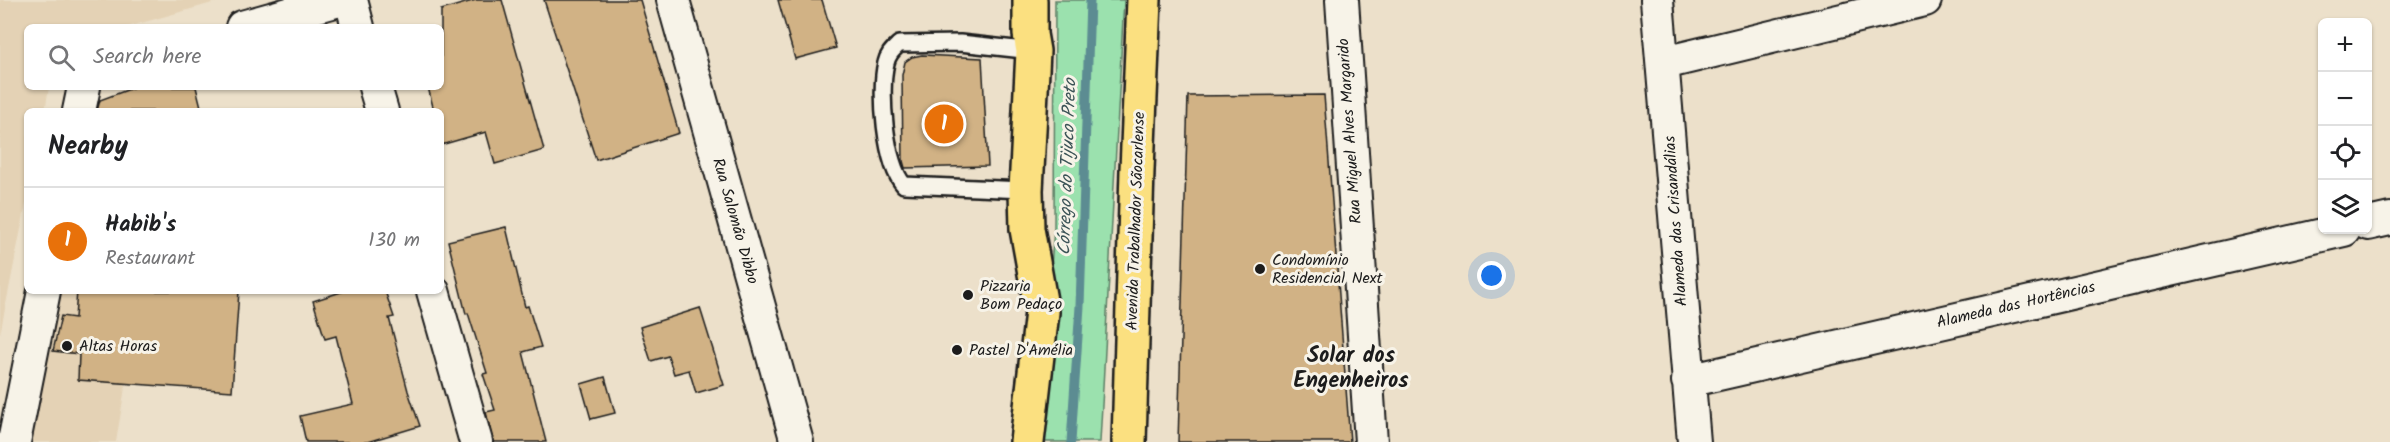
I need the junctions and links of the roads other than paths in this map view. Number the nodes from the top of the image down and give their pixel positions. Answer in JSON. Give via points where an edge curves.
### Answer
{"nodes":[{"id":1,"x":339,"y":0,"type":"edge"},
{"id":2,"x":351,"y":0,"type":"edge"},
{"id":3,"x":673,"y":0,"type":"edge"},
{"id":4,"x":1030,"y":0,"type":"edge"},
{"id":5,"x":1144,"y":0,"type":"edge"},
{"id":6,"x":1342,"y":0,"type":"edge"},
{"id":7,"x":1657,"y":0,"type":"edge"},
{"id":8,"x":1925,"y":0,"type":"edge"},
{"id":9,"x":253,"y":24,"type":"edge"},
{"id":10,"x":357,"y":24,"type":"edge"},
{"id":11,"x":1033,"y":51,"type":"junction"},
{"id":12,"x":1664,"y":63,"type":"junction"},
{"id":13,"x":83,"y":90,"type":"edge"},
{"id":14,"x":376,"y":90,"type":"edge"},
{"id":15,"x":80,"y":108,"type":"edge"},
{"id":16,"x":381,"y":108,"type":"edge"},
{"id":17,"x":1026,"y":190,"type":"junction"},
{"id":18,"x":2390,"y":219,"type":"edge"},
{"id":19,"x":2372,"y":223,"type":"edge"},
{"id":20,"x":2327,"y":234,"type":"edge"},
{"id":21,"x":43,"y":294,"type":"edge"},
{"id":22,"x":434,"y":294,"type":"edge"},
{"id":23,"x":1688,"y":381,"type":"junction"},
{"id":24,"x":14,"y":442,"type":"edge"},
{"id":25,"x":476,"y":442,"type":"edge"},
{"id":26,"x":797,"y":442,"type":"edge"},
{"id":27,"x":1027,"y":442,"type":"edge"},
{"id":28,"x":1130,"y":442,"type":"edge"},
{"id":29,"x":1371,"y":442,"type":"edge"},
{"id":30,"x":1694,"y":442,"type":"edge"}],
"edges":[{"from":1,"to":9,"type":"street"},
{"from":2,"to":10,"type":"street"},
{"from":3,"to":26,"type":"street","name":"Rua Salomão Dibbo"},
{"from":4,"to":11,"type":"main road"},
{"from":5,"to":28,"type":"main road","name":"Avenida Trabalhador Sãocarlense"},
{"from":6,"to":29,"type":"street","name":"Rua Miguel Alves Margarido"},
{"from":7,"to":12,"type":"street","name":"Alameda das Crisandálias"},
{"from":8,"to":12,"type":"street"},
{"from":11,"to":17,"type":"main road"},
{"from":11,"to":17,"type":"lane","via":[[960,43],[899,44],[886,63],[884,98],[891,162],[904,185]]},
{"from":12,"to":23,"type":"street","name":"Alameda das Crisandálias"},
{"from":13,"to":15,"type":"street"},
{"from":14,"to":16,"type":"street"},
{"from":17,"to":27,"type":"main road","via":[[1027,229],[1042,312]]},
{"from":18,"to":19,"type":"street"},
{"from":20,"to":23,"type":"street","name":"Alameda das Hortências"},
{"from":21,"to":24,"type":"street"},
{"from":22,"to":25,"type":"street"},
{"from":23,"to":30,"type":"street","name":"Alameda das Crisandálias"}]}
